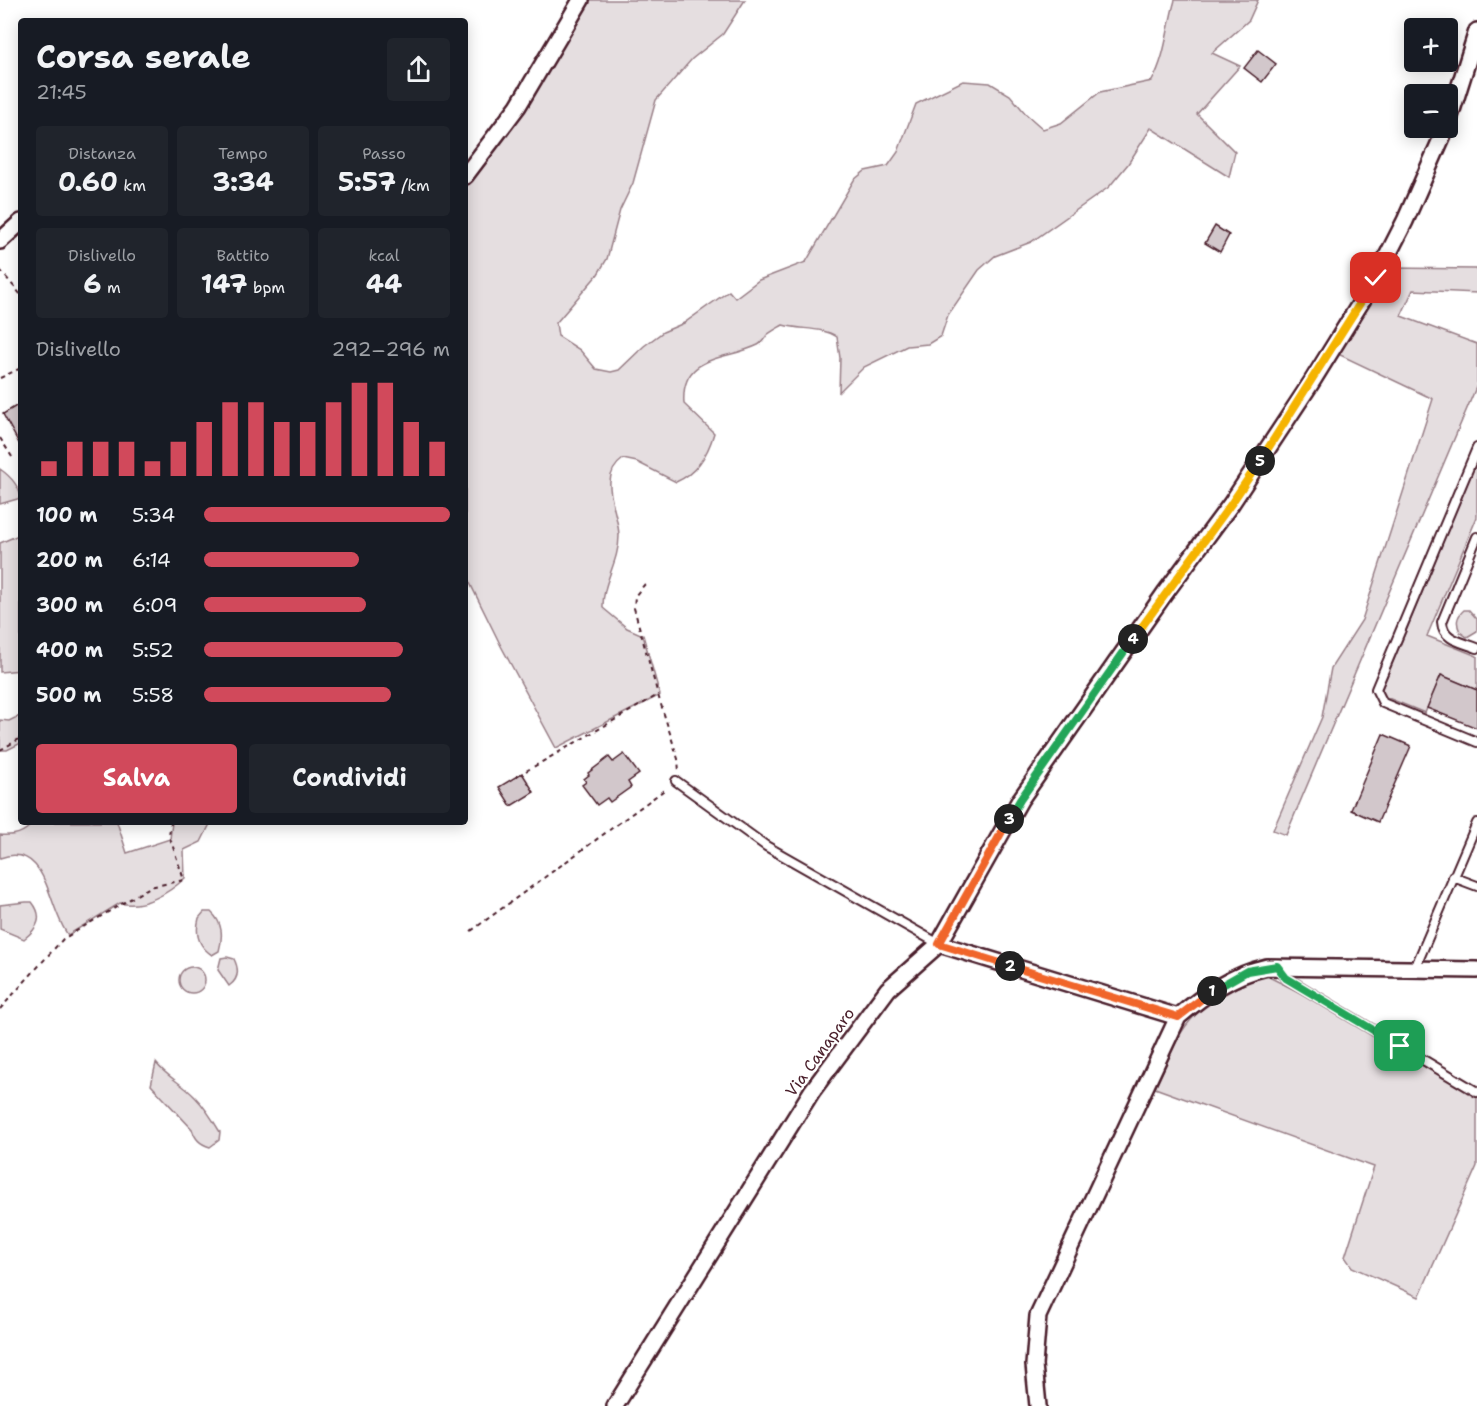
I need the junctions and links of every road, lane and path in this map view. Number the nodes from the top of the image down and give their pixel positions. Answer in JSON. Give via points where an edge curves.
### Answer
{"nodes":[{"id":1,"x":581,"y":0,"type":"edge"},
{"id":2,"x":1477,"y":31,"type":"edge"},
{"id":3,"x":1458,"y":91,"type":"edge"},
{"id":4,"x":1442,"y":138,"type":"edge"},
{"id":5,"x":468,"y":172,"type":"edge"},
{"id":6,"x":18,"y":225,"type":"edge"},
{"id":7,"x":0,"y":241,"type":"edge"},
{"id":8,"x":0,"y":270,"type":"edge"},
{"id":9,"x":18,"y":291,"type":"edge"},
{"id":10,"x":18,"y":369,"type":"edge"},
{"id":11,"x":0,"y":378,"type":"edge"},
{"id":12,"x":0,"y":438,"type":"edge"},
{"id":13,"x":1477,"y":448,"type":"edge"},
{"id":14,"x":14,"y":460,"type":"dead end"},
{"id":15,"x":1477,"y":537,"type":"edge"},
{"id":16,"x":645,"y":584,"type":"dead end"},
{"id":17,"x":1477,"y":648,"type":"edge"},
{"id":18,"x":658,"y":694,"type":"junction"},
{"id":19,"x":18,"y":740,"type":"edge"},
{"id":20,"x":1477,"y":742,"type":"edge"},
{"id":21,"x":0,"y":750,"type":"edge"},
{"id":22,"x":526,"y":771,"type":"dead end"},
{"id":23,"x":676,"y":781,"type":"junction"},
{"id":24,"x":1477,"y":823,"type":"edge"},
{"id":25,"x":171,"y":825,"type":"edge"},
{"id":26,"x":1453,"y":877,"type":"junction"},
{"id":27,"x":1477,"y":886,"type":"edge"},
{"id":28,"x":471,"y":931,"type":"dead end"},
{"id":29,"x":939,"y":944,"type":"junction"},
{"id":30,"x":1277,"y":966,"type":"junction"},
{"id":31,"x":1415,"y":968,"type":"junction"},
{"id":32,"x":1477,"y":970,"type":"edge"},
{"id":33,"x":0,"y":1009,"type":"edge"},
{"id":34,"x":1178,"y":1017,"type":"junction"},
{"id":35,"x":1477,"y":1092,"type":"edge"},
{"id":36,"x":615,"y":1406,"type":"edge"},
{"id":37,"x":1038,"y":1406,"type":"edge"}],
"edges":[{"from":1,"to":5,"type":"street","via":[[518,106]]},
{"from":2,"to":3,"type":"street"},
{"from":4,"to":29,"type":"street","name":"Via Canaparo","via":[[1376,278],[1231,504],[1020,800]]},
{"from":6,"to":7,"type":"street"},
{"from":8,"to":9,"type":"path"},
{"from":10,"to":11,"type":"path"},
{"from":12,"to":14,"type":"path"},
{"from":13,"to":20,"type":"lane","via":[[1376,689],[1383,703]]},
{"from":15,"to":17,"type":"lane","via":[[1442,630],[1447,637]]},
{"from":16,"to":18,"type":"path","via":[[635,596],[634,608]]},
{"from":18,"to":22,"type":"path"},
{"from":18,"to":23,"type":"path","via":[[678,759]]},
{"from":19,"to":21,"type":"path"},
{"from":23,"to":28,"type":"path"},
{"from":23,"to":29,"type":"lane","via":[[766,846]]},
{"from":24,"to":26,"type":"lane"},
{"from":25,"to":33,"type":"path","via":[[169,835],[184,880],[150,887],[63,939]]},
{"from":26,"to":27,"type":"lane"},
{"from":26,"to":31,"type":"lane"},
{"from":29,"to":34,"type":"street"},
{"from":29,"to":36,"type":"street","name":"Via Canaparo","via":[[888,989],[812,1091]]},
{"from":30,"to":31,"type":"street"},
{"from":30,"to":34,"type":"street","via":[[1247,971],[1227,981]]},
{"from":30,"to":35,"type":"lane","via":[[1286,978]]},
{"from":31,"to":32,"type":"street"},
{"from":34,"to":37,"type":"street","via":[[1038,1316],[1034,1365]]}]}
